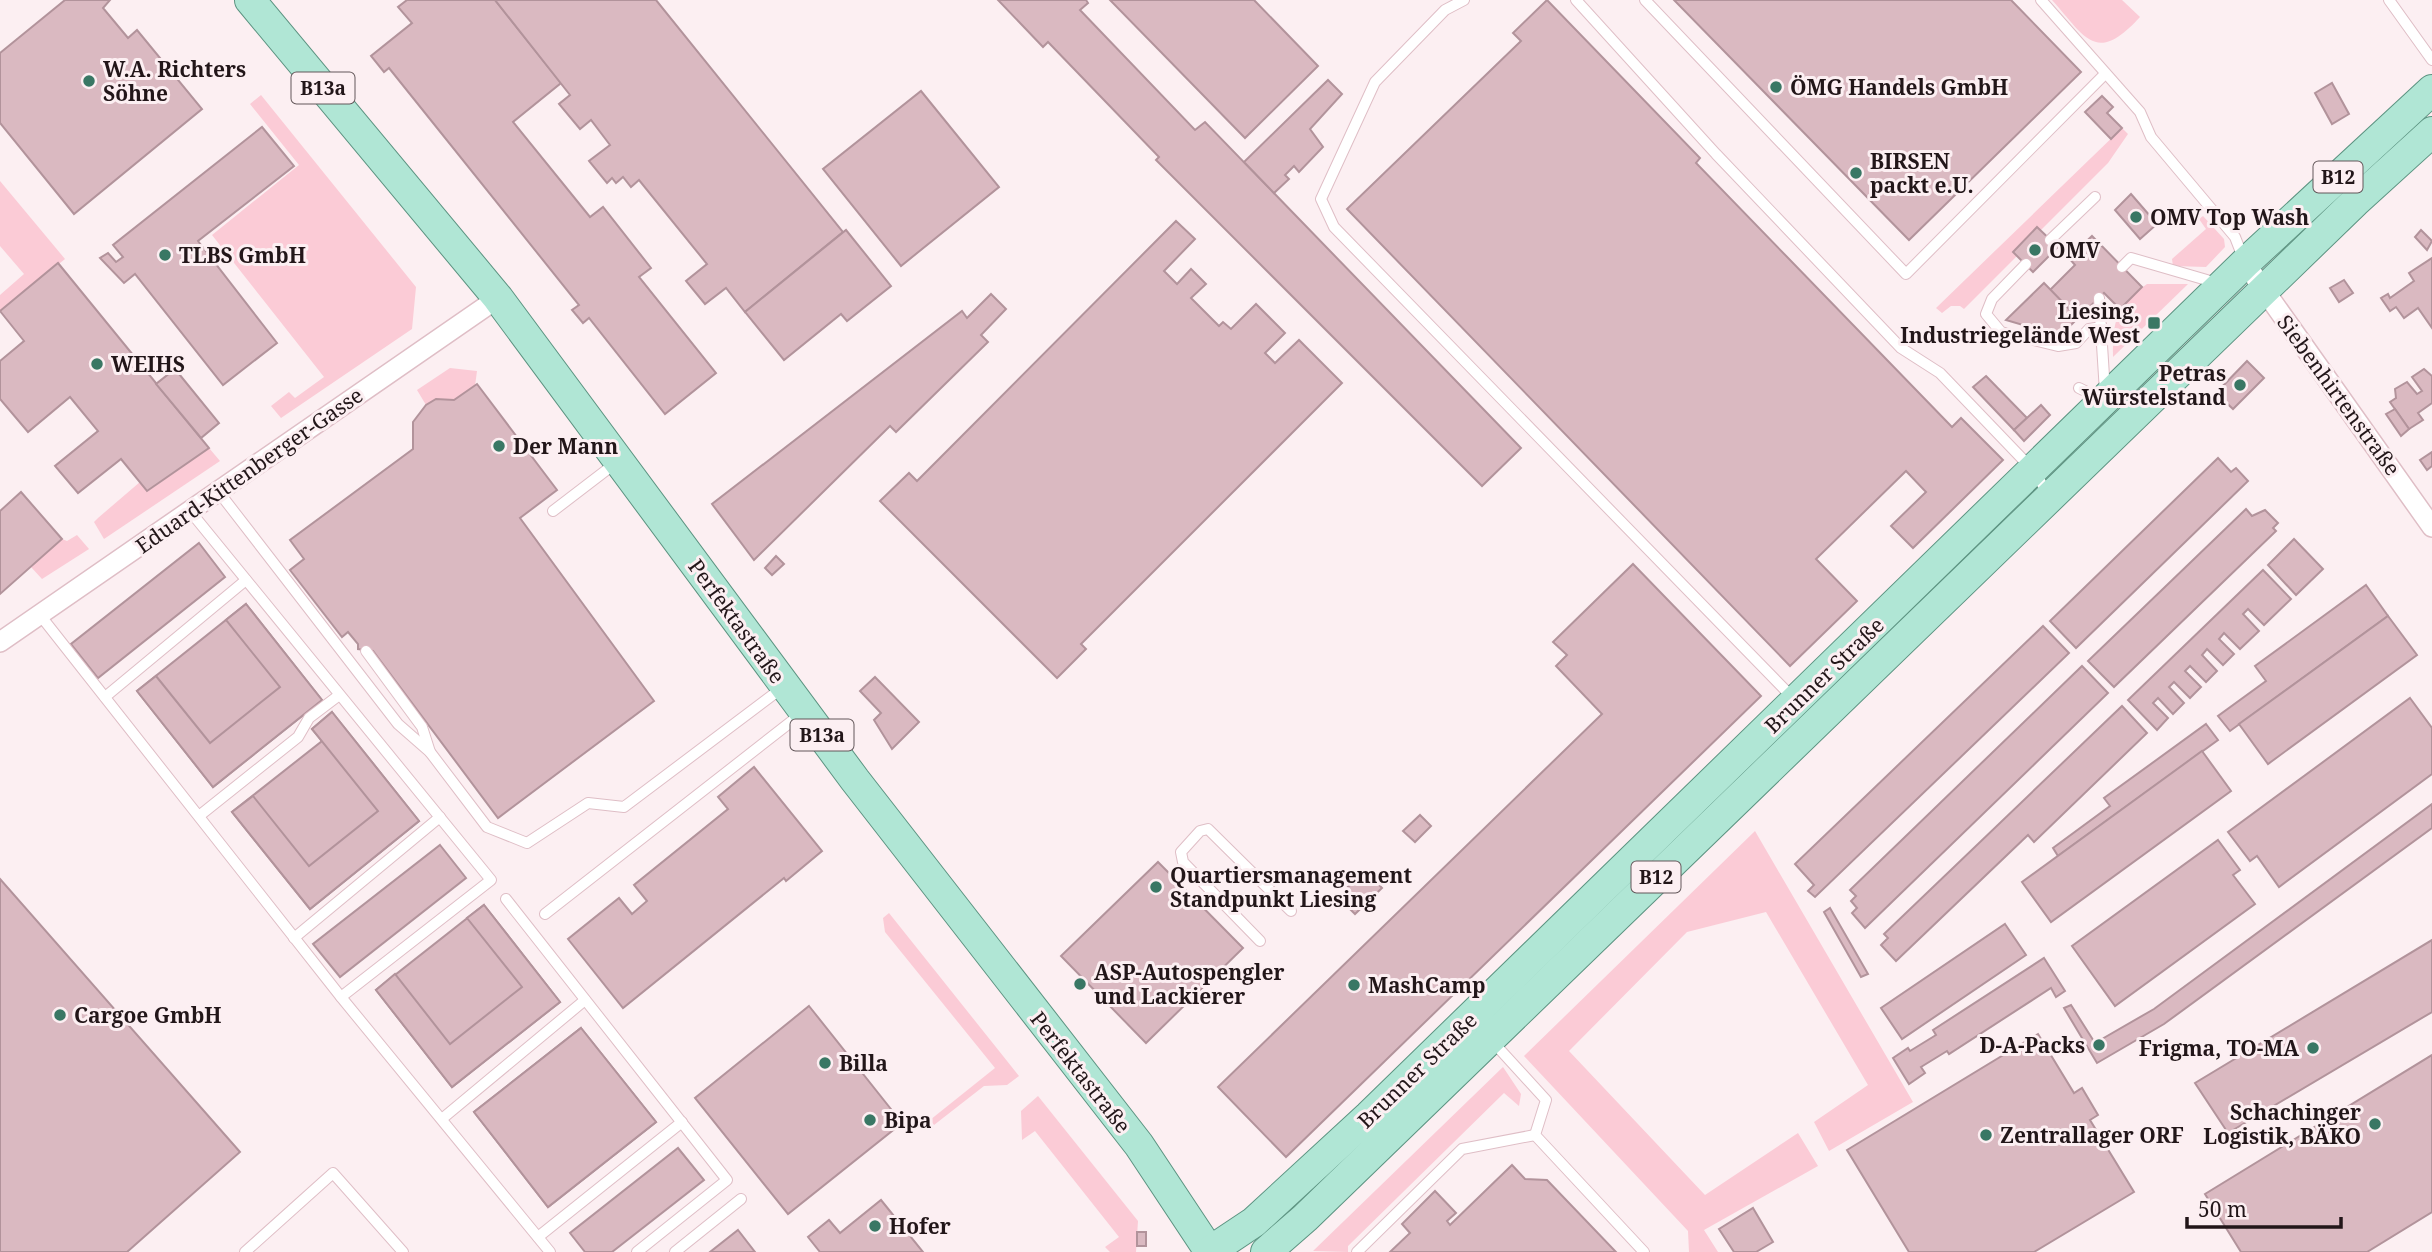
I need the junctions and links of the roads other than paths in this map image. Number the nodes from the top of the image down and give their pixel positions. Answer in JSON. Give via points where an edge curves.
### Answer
{"nodes":[{"id":1,"x":250,"y":0,"type":"edge"},
{"id":2,"x":1464,"y":0,"type":"edge"},
{"id":3,"x":1576,"y":0,"type":"edge"},
{"id":4,"x":1645,"y":0,"type":"edge"},
{"id":5,"x":2041,"y":0,"type":"edge"},
{"id":6,"x":2389,"y":0,"type":"edge"},
{"id":7,"x":2432,"y":60,"type":"edge"},
{"id":8,"x":2105,"y":75,"type":"junction"},
{"id":9,"x":2432,"y":91,"type":"edge"},
{"id":10,"x":2432,"y":131,"type":"edge"},
{"id":11,"x":2095,"y":197,"type":"dead end"},
{"id":12,"x":2050,"y":240,"type":"dead end"},
{"id":13,"x":2025,"y":264,"type":"dead end"},
{"id":14,"x":2245,"y":264,"type":"junction"},
{"id":15,"x":2122,"y":267,"type":"dead end"},
{"id":16,"x":2224,"y":285,"type":"junction"},
{"id":17,"x":2265,"y":292,"type":"junction"},
{"id":18,"x":498,"y":298,"type":"junction"},
{"id":19,"x":2099,"y":299,"type":"dead end"},
{"id":20,"x":2102,"y":327,"type":"junction"},
{"id":21,"x":2079,"y":388,"type":"dead end"},
{"id":22,"x":2105,"y":402,"type":"junction"},
{"id":23,"x":619,"y":460,"type":"junction"},
{"id":24,"x":2034,"y":471,"type":"junction"},
{"id":25,"x":218,"y":491,"type":"junction"},
{"id":26,"x":2050,"y":498,"type":"junction"},
{"id":27,"x":190,"y":511,"type":"junction"},
{"id":28,"x":553,"y":511,"type":"dead end"},
{"id":29,"x":2432,"y":527,"type":"edge"},
{"id":30,"x":246,"y":580,"type":"junction"},
{"id":31,"x":40,"y":615,"type":"junction"},
{"id":32,"x":0,"y":642,"type":"edge"},
{"id":33,"x":366,"y":650,"type":"dead end"},
{"id":34,"x":785,"y":685,"type":"junction"},
{"id":35,"x":338,"y":695,"type":"junction"},
{"id":36,"x":105,"y":697,"type":"junction"},
{"id":37,"x":1810,"y":709,"type":"junction"},
{"id":38,"x":804,"y":712,"type":"junction"},
{"id":39,"x":430,"y":752,"type":"junction"},
{"id":40,"x":199,"y":817,"type":"junction"},
{"id":41,"x":440,"y":817,"type":"junction"},
{"id":42,"x":506,"y":898,"type":"dead end"},
{"id":43,"x":1291,"y":911,"type":"dead end"},
{"id":44,"x":545,"y":914,"type":"dead end"},
{"id":45,"x":294,"y":938,"type":"junction"},
{"id":46,"x":1260,"y":941,"type":"dead end"},
{"id":47,"x":341,"y":996,"type":"junction"},
{"id":48,"x":585,"y":1000,"type":"junction"},
{"id":49,"x":1480,"y":1028,"type":"junction"},
{"id":50,"x":443,"y":1118,"type":"junction"},
{"id":51,"x":682,"y":1122,"type":"junction"},
{"id":52,"x":1535,"y":1135,"type":"junction"},
{"id":53,"x":741,"y":1199,"type":"dead end"},
{"id":54,"x":538,"y":1237,"type":"junction"},
{"id":55,"x":1644,"y":1251,"type":"edge"},
{"id":56,"x":245,"y":1252,"type":"edge"},
{"id":57,"x":403,"y":1252,"type":"edge"},
{"id":58,"x":550,"y":1252,"type":"edge"},
{"id":59,"x":637,"y":1252,"type":"edge"},
{"id":60,"x":675,"y":1252,"type":"edge"},
{"id":61,"x":1210,"y":1252,"type":"edge"},
{"id":62,"x":1266,"y":1252,"type":"edge"},
{"id":63,"x":1357,"y":1252,"type":"edge"}],
"edges":[{"from":1,"to":18,"type":"main road","name":"Perfektastraße","number":"B13a"},
{"from":2,"to":37,"type":"lane","via":[[1445,10],[1375,82],[1321,199],[1334,227]]},
{"from":3,"to":24,"type":"lane","via":[[1900,348],[1940,373]]},
{"from":4,"to":8,"type":"lane","via":[[1906,274]]},
{"from":5,"to":8,"type":"lane"},
{"from":6,"to":7,"type":"lane"},
{"from":8,"to":14,"type":"lane","via":[[2140,112],[2151,137],[2235,236]]},
{"from":9,"to":14,"type":"main road","name":"Brunner Straße","number":"B12"},
{"from":10,"to":17,"type":"main road","name":"Brunner Straße","number":"B12"},
{"from":11,"to":12,"type":"lane"},
{"from":13,"to":20,"type":"lane","via":[[1992,299],[1986,314],[2001,331],[2058,346],[2076,343],[2089,329]]},
{"from":14,"to":16,"type":"main road","name":"Brunner Straße","number":"B12"},
{"from":14,"to":17,"type":"street","name":"Siebenhirtenstraße"},
{"from":15,"to":16,"type":"lane","via":[[2131,258]]},
{"from":16,"to":22,"type":"main road","name":"Brunner Straße","number":"B12"},
{"from":17,"to":26,"type":"main road","name":"Brunner Straße","number":"B12"},
{"from":17,"to":29,"type":"street","name":"Siebenhirtenstraße"},
{"from":18,"to":23,"type":"main road","name":"Perfektastraße","number":"B13a"},
{"from":18,"to":25,"type":"street","name":"Eduard-Kittenberger-Gasse"},
{"from":19,"to":20,"type":"lane"},
{"from":20,"to":22,"type":"lane"},
{"from":21,"to":22,"type":"lane"},
{"from":22,"to":24,"type":"main road","name":"Brunner Straße","number":"B12"},
{"from":23,"to":28,"type":"lane"},
{"from":23,"to":34,"type":"main road","name":"Perfektastraße","number":"B13a"},
{"from":24,"to":26,"type":"lane"},
{"from":24,"to":37,"type":"main road","name":"Brunner Straße","number":"B12"},
{"from":25,"to":27,"type":"street","name":"Eduard-Kittenberger-Gasse"},
{"from":25,"to":39,"type":"lane","via":[[398,724]]},
{"from":26,"to":37,"type":"main road","name":"Brunner Straße","number":"B12"},
{"from":27,"to":30,"type":"lane"},
{"from":27,"to":31,"type":"street","name":"Eduard-Kittenberger-Gasse"},
{"from":30,"to":35,"type":"lane"},
{"from":30,"to":36,"type":"lane"},
{"from":31,"to":32,"type":"street","name":"Eduard-Kittenberger-Gasse"},
{"from":31,"to":36,"type":"lane"},
{"from":33,"to":39,"type":"lane","via":[[422,727]]},
{"from":34,"to":38,"type":"main road","name":"Perfektastraße","number":"B13a"},
{"from":34,"to":39,"type":"lane","via":[[624,807],[588,803],[527,843],[487,827]]},
{"from":35,"to":40,"type":"lane","via":[[309,718],[298,737]]},
{"from":35,"to":41,"type":"lane"},
{"from":36,"to":40,"type":"lane"},
{"from":37,"to":49,"type":"main road","name":"Brunner Straße","number":"B12"},
{"from":38,"to":44,"type":"lane"},
{"from":38,"to":61,"type":"main road","name":"Perfektastraße","number":"B13a","via":[[1139,1145]]},
{"from":40,"to":45,"type":"lane"},
{"from":41,"to":45,"type":"lane"},
{"from":41,"to":47,"type":"lane","via":[[491,880]]},
{"from":42,"to":48,"type":"lane"},
{"from":43,"to":46,"type":"lane","via":[[1208,830],[1200,831],[1181,852],[1183,862]]},
{"from":45,"to":47,"type":"lane"},
{"from":47,"to":50,"type":"lane"},
{"from":48,"to":50,"type":"lane"},
{"from":48,"to":51,"type":"lane"},
{"from":49,"to":52,"type":"lane","via":[[1546,1100]]},
{"from":49,"to":61,"type":"main road","name":"Brunner Straße","number":"B12","via":[[1254,1222]]},
{"from":49,"to":62,"type":"main road","name":"Brunner Straße","number":"B12","via":[[1305,1218]]},
{"from":50,"to":54,"type":"lane"},
{"from":51,"to":54,"type":"lane"},
{"from":51,"to":59,"type":"lane","via":[[727,1180]]},
{"from":52,"to":55,"type":"lane"},
{"from":52,"to":63,"type":"lane","via":[[1462,1149]]},
{"from":53,"to":60,"type":"lane"},
{"from":54,"to":58,"type":"lane"},
{"from":56,"to":57,"type":"lane","via":[[334,1173]]}]}
